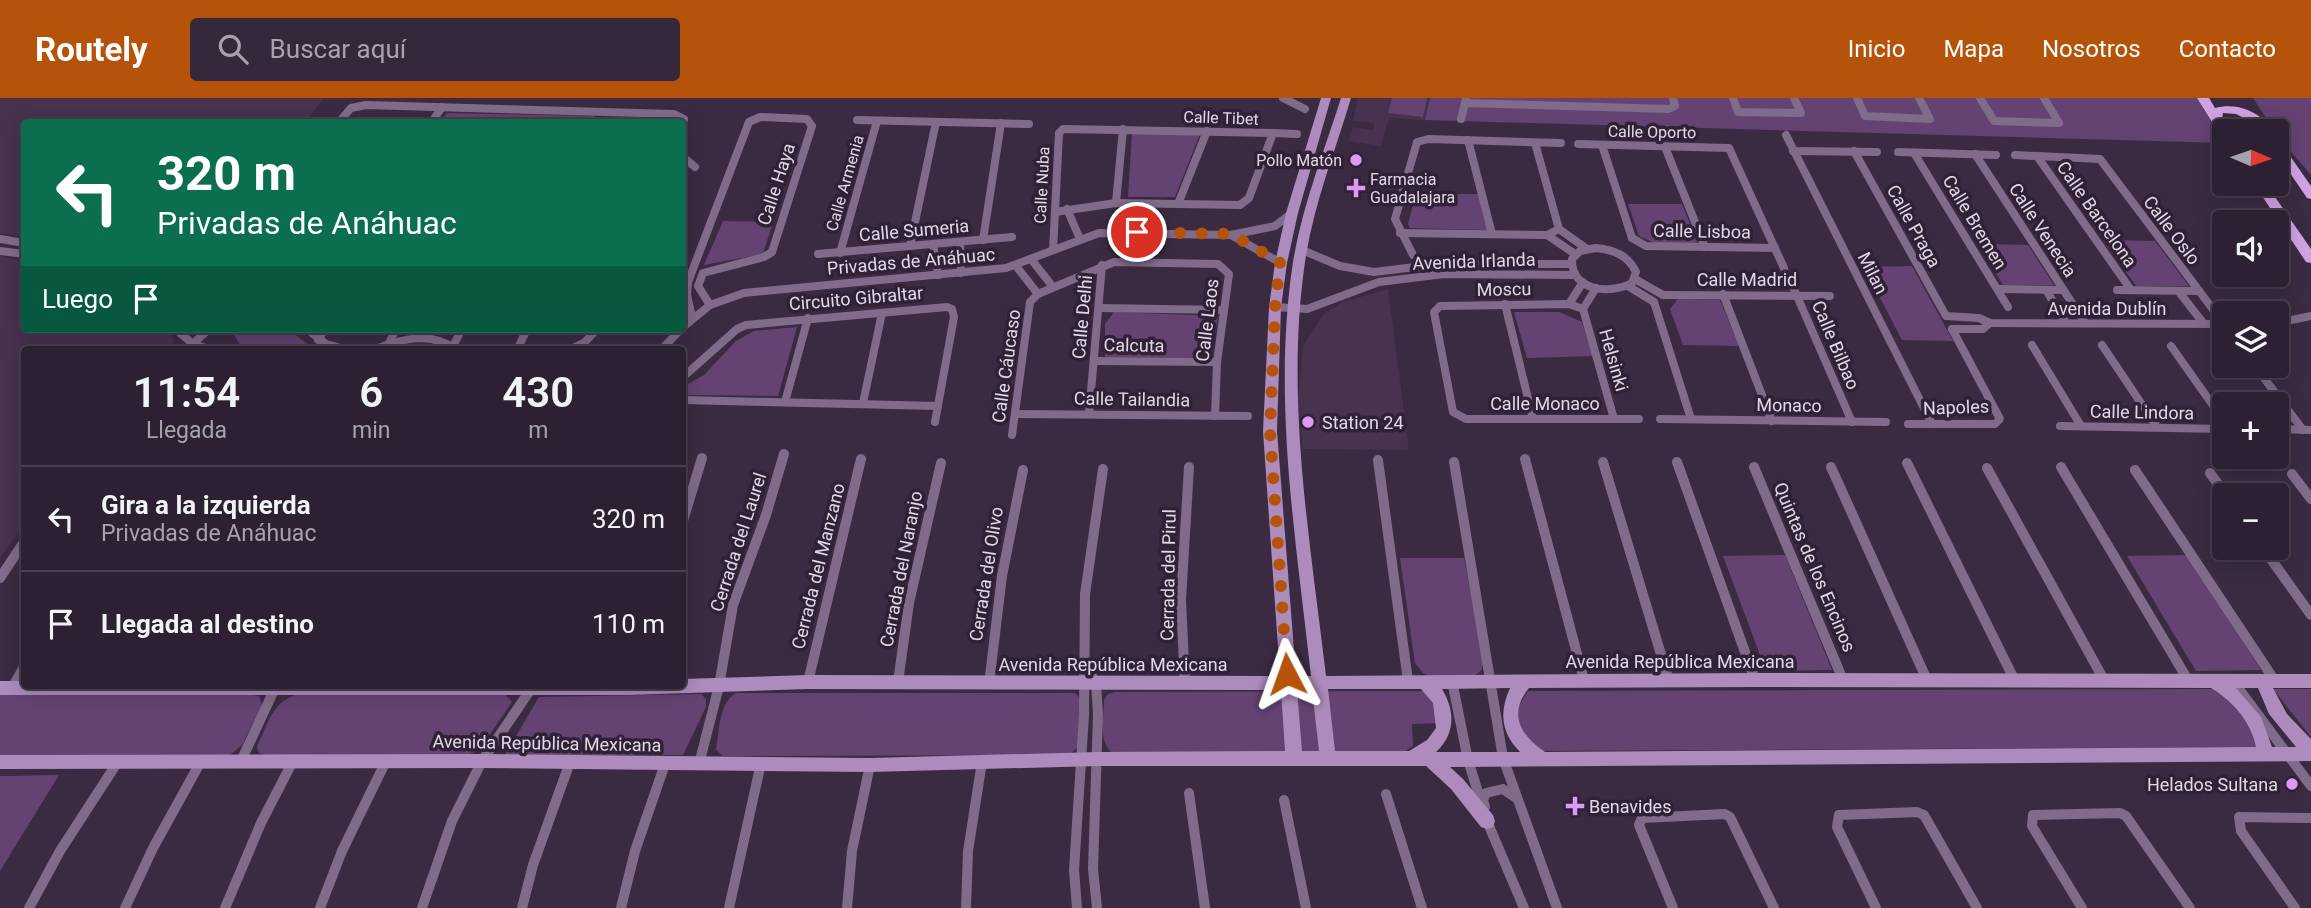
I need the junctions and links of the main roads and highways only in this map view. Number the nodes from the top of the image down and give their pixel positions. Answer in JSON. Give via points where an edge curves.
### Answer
{"nodes":[{"id":1,"x":1326,"y":98,"type":"edge"},
{"id":2,"x":1346,"y":98,"type":"edge"},
{"id":3,"x":2203,"y":98,"type":"edge"},
{"id":4,"x":2219,"y":98,"type":"edge"},
{"id":5,"x":2235,"y":98,"type":"edge"},
{"id":6,"x":2242,"y":98,"type":"edge"},
{"id":7,"x":2215,"y":119,"type":"edge"},
{"id":8,"x":2216,"y":119,"type":"edge"},
{"id":9,"x":2254,"y":119,"type":"edge"},
{"id":10,"x":2258,"y":119,"type":"edge"},
{"id":11,"x":2289,"y":164,"type":"edge"},
{"id":12,"x":2311,"y":192,"type":"edge"},
{"id":13,"x":2268,"y":196,"type":"edge"},
{"id":14,"x":1292,"y":213,"type":"junction"},
{"id":15,"x":1304,"y":237,"type":"junction"},
{"id":16,"x":2311,"y":259,"type":"edge"},
{"id":17,"x":2211,"y":680,"type":"junction"},
{"id":18,"x":1416,"y":681,"type":"junction"},
{"id":19,"x":1525,"y":681,"type":"junction"},
{"id":20,"x":2263,"y":681,"type":"junction"},
{"id":21,"x":2311,"y":681,"type":"edge"},
{"id":22,"x":1321,"y":682,"type":"junction"},
{"id":23,"x":1287,"y":683,"type":"junction"},
{"id":24,"x":686,"y":686,"type":"edge"},
{"id":25,"x":2265,"y":754,"type":"junction"},
{"id":26,"x":2310,"y":754,"type":"edge"},
{"id":27,"x":1294,"y":758,"type":"junction"},
{"id":28,"x":1328,"y":758,"type":"junction"},
{"id":29,"x":1411,"y":758,"type":"junction"},
{"id":30,"x":1430,"y":759,"type":"junction"},
{"id":31,"x":1543,"y":759,"type":"junction"},
{"id":32,"x":0,"y":762,"type":"edge"},
{"id":33,"x":1488,"y":821,"type":"road end"}],
"edges":[{"from":1,"to":14,"type":"main road"},
{"from":2,"to":15,"type":"main road"},
{"from":3,"to":7,"type":"main road"},
{"from":4,"to":5,"type":"main road"},
{"from":6,"to":10,"type":"main road"},
{"from":8,"to":9,"type":"main road","via":[[2217,111],[2231,109]]},
{"from":11,"to":12,"type":"main road"},
{"from":13,"to":16,"type":"main road"},
{"from":14,"to":15,"type":"main road"},
{"from":14,"to":23,"type":"main road","via":[[1275,307],[1270,431]]},
{"from":15,"to":22,"type":"main road","via":[[1295,309],[1293,449]]},
{"from":17,"to":19,"type":"main road","name":"Avenida República Mexicana"},
{"from":17,"to":20,"type":"main road","name":"Avenida República Mexicana"},
{"from":17,"to":25,"type":"main road","via":[[2228,690],[2250,715],[2265,741]]},
{"from":18,"to":19,"type":"main road","name":"Avenida República Mexicana"},
{"from":18,"to":22,"type":"main road","name":"Avenida República Mexicana"},
{"from":18,"to":29,"type":"main road","via":[[1434,687],[1440,695],[1444,730],[1433,745]]},
{"from":19,"to":31,"type":"main road","via":[[1511,698],[1510,719],[1520,744]]},
{"from":20,"to":21,"type":"main road","name":"Avenida República Mexicana"},
{"from":20,"to":26,"type":"main road"},
{"from":22,"to":23,"type":"main road","name":"Avenida República Mexicana"},
{"from":22,"to":28,"type":"main road"},
{"from":23,"to":24,"type":"main road","name":"Avenida República Mexicana","via":[[808,682]]},
{"from":23,"to":27,"type":"main road"},
{"from":25,"to":26,"type":"main road","name":"Avenida República Mexicana"},
{"from":25,"to":31,"type":"main road","name":"Avenida República Mexicana"},
{"from":27,"to":28,"type":"main road","name":"Avenida República Mexicana"},
{"from":27,"to":32,"type":"main road","name":"Avenida República Mexicana","via":[[870,765]]},
{"from":28,"to":29,"type":"main road","name":"Avenida República Mexicana"},
{"from":29,"to":30,"type":"main road","name":"Avenida República Mexicana"},
{"from":30,"to":31,"type":"main road","name":"Avenida República Mexicana"},
{"from":30,"to":33,"type":"main road"}]}
